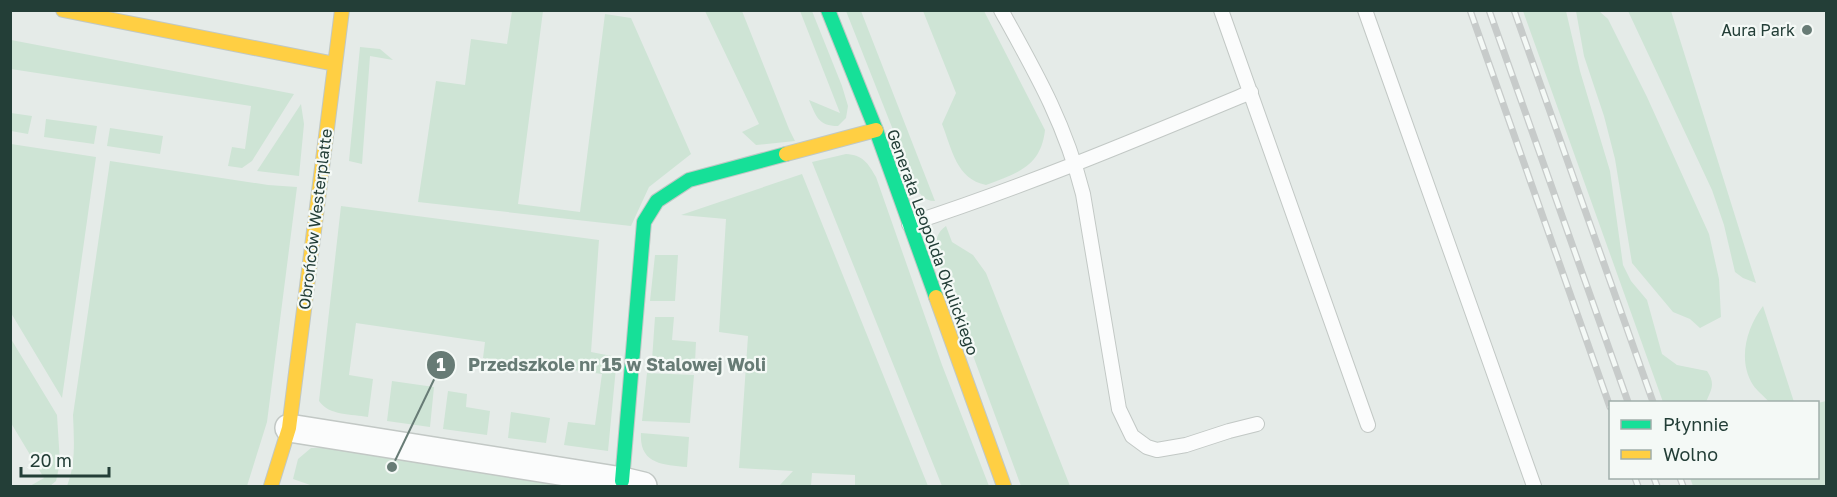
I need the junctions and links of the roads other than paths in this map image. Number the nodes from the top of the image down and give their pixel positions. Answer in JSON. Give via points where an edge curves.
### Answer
{"nodes":[{"id":1,"x":63,"y":10,"type":"edge"},
{"id":2,"x":342,"y":10,"type":"edge"},
{"id":3,"x":828,"y":10,"type":"edge"},
{"id":4,"x":1000,"y":10,"type":"edge"},
{"id":5,"x":1221,"y":10,"type":"edge"},
{"id":6,"x":1365,"y":10,"type":"edge"},
{"id":7,"x":335,"y":64,"type":"junction"},
{"id":8,"x":1251,"y":92,"type":"junction"},
{"id":9,"x":876,"y":130,"type":"junction"},
{"id":10,"x":1076,"y":165,"type":"junction"},
{"id":11,"x":909,"y":224,"type":"junction"},
{"id":12,"x":1257,"y":424,"type":"dead end"},
{"id":13,"x":1368,"y":425,"type":"dead end"},
{"id":14,"x":289,"y":428,"type":"junction"},
{"id":15,"x":632,"y":484,"type":"edge"},
{"id":16,"x":271,"y":486,"type":"edge"},
{"id":17,"x":1004,"y":486,"type":"edge"},
{"id":18,"x":1534,"y":486,"type":"edge"}],
"edges":[{"from":1,"to":7,"type":"street"},
{"from":2,"to":7,"type":"street","name":"Obrońców Westerplatte"},
{"from":3,"to":9,"type":"street","name":"Generała Leopolda Okulickiego"},
{"from":4,"to":10,"type":"lane","via":[[1049,98]]},
{"from":5,"to":8,"type":"lane"},
{"from":6,"to":18,"type":"lane"},
{"from":7,"to":14,"type":"street","name":"Obrońców Westerplatte"},
{"from":8,"to":10,"type":"lane"},
{"from":8,"to":13,"type":"lane"},
{"from":9,"to":11,"type":"street","name":"Generała Leopolda Okulickiego"},
{"from":9,"to":15,"type":"street","via":[[689,180],[657,201],[644,222]]},
{"from":10,"to":11,"type":"lane"},
{"from":10,"to":12,"type":"lane","via":[[1119,409],[1131,436],[1147,447],[1167,449]]},
{"from":11,"to":17,"type":"street","name":"Generała Leopolda Okulickiego"},
{"from":14,"to":15,"type":"street"},
{"from":14,"to":16,"type":"street","name":"Obrońców Westerplatte"}]}
